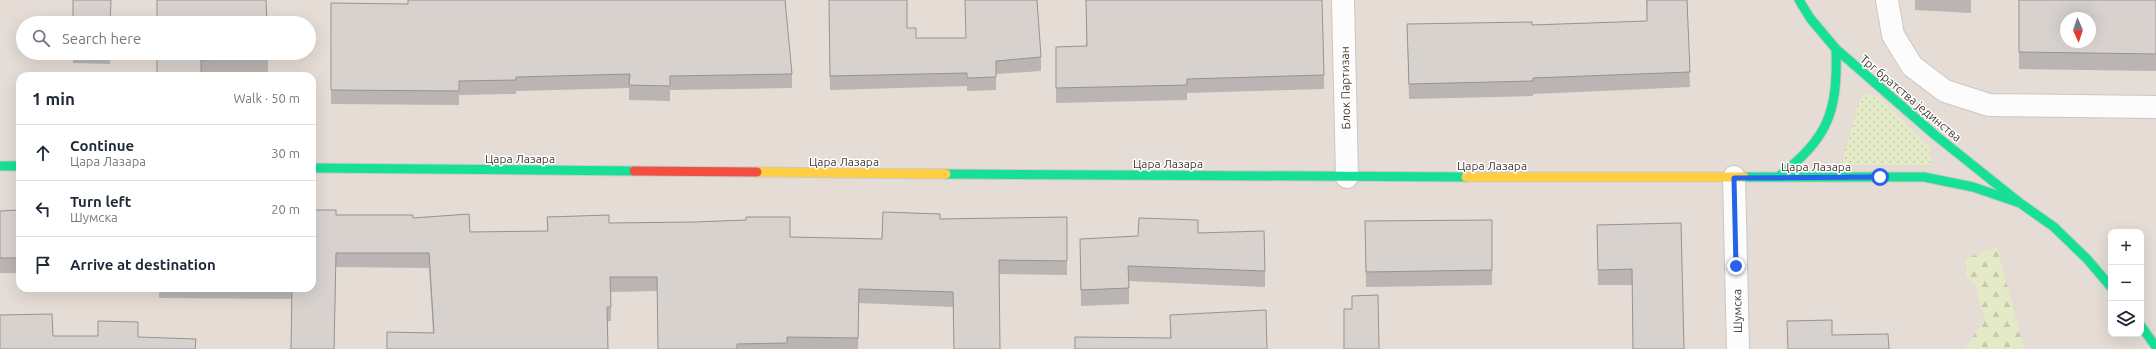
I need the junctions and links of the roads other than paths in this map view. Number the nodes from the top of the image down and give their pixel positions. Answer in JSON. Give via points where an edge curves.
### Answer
{"nodes":[{"id":1,"x":1343,"y":0,"type":"edge"},
{"id":2,"x":1799,"y":0,"type":"edge"},
{"id":3,"x":1887,"y":0,"type":"edge"},
{"id":4,"x":1836,"y":49,"type":"junction"},
{"id":5,"x":2156,"y":106,"type":"edge"},
{"id":6,"x":0,"y":166,"type":"edge"},
{"id":7,"x":16,"y":166,"type":"edge"},
{"id":8,"x":316,"y":168,"type":"edge"},
{"id":9,"x":1347,"y":177,"type":"junction"},
{"id":10,"x":1778,"y":177,"type":"junction"},
{"id":11,"x":1734,"y":178,"type":"junction"},
{"id":12,"x":2020,"y":203,"type":"junction"},
{"id":13,"x":2108,"y":284,"type":"edge"},
{"id":14,"x":2144,"y":330,"type":"edge"},
{"id":15,"x":2156,"y":347,"type":"edge"},
{"id":16,"x":1738,"y":349,"type":"edge"}],
"edges":[{"from":1,"to":9,"type":"street","name":"Блок Партизан"},
{"from":2,"to":4,"type":"main road","name":"Трг братства јединства","via":[[1810,18]]},
{"from":3,"to":5,"type":"street","via":[[1893,35],[1912,66],[1945,91],[1989,105]]},
{"from":4,"to":10,"type":"main road","via":[[1838,78],[1825,130],[1808,152]]},
{"from":4,"to":12,"type":"main road","name":"Трг братства јединства","via":[[1935,135]]},
{"from":6,"to":7,"type":"main road"},
{"from":8,"to":9,"type":"main road","name":"Цара Лазара"},
{"from":9,"to":11,"type":"main road","name":"Цара Лазара"},
{"from":10,"to":11,"type":"main road","name":"Цара Лазара"},
{"from":10,"to":12,"type":"main road","name":"Цара Лазара","via":[[1924,177],[1959,182]]},
{"from":11,"to":16,"type":"street","name":"Шумска"},
{"from":12,"to":13,"type":"main road","via":[[2054,227]]},
{"from":14,"to":15,"type":"main road"}]}
